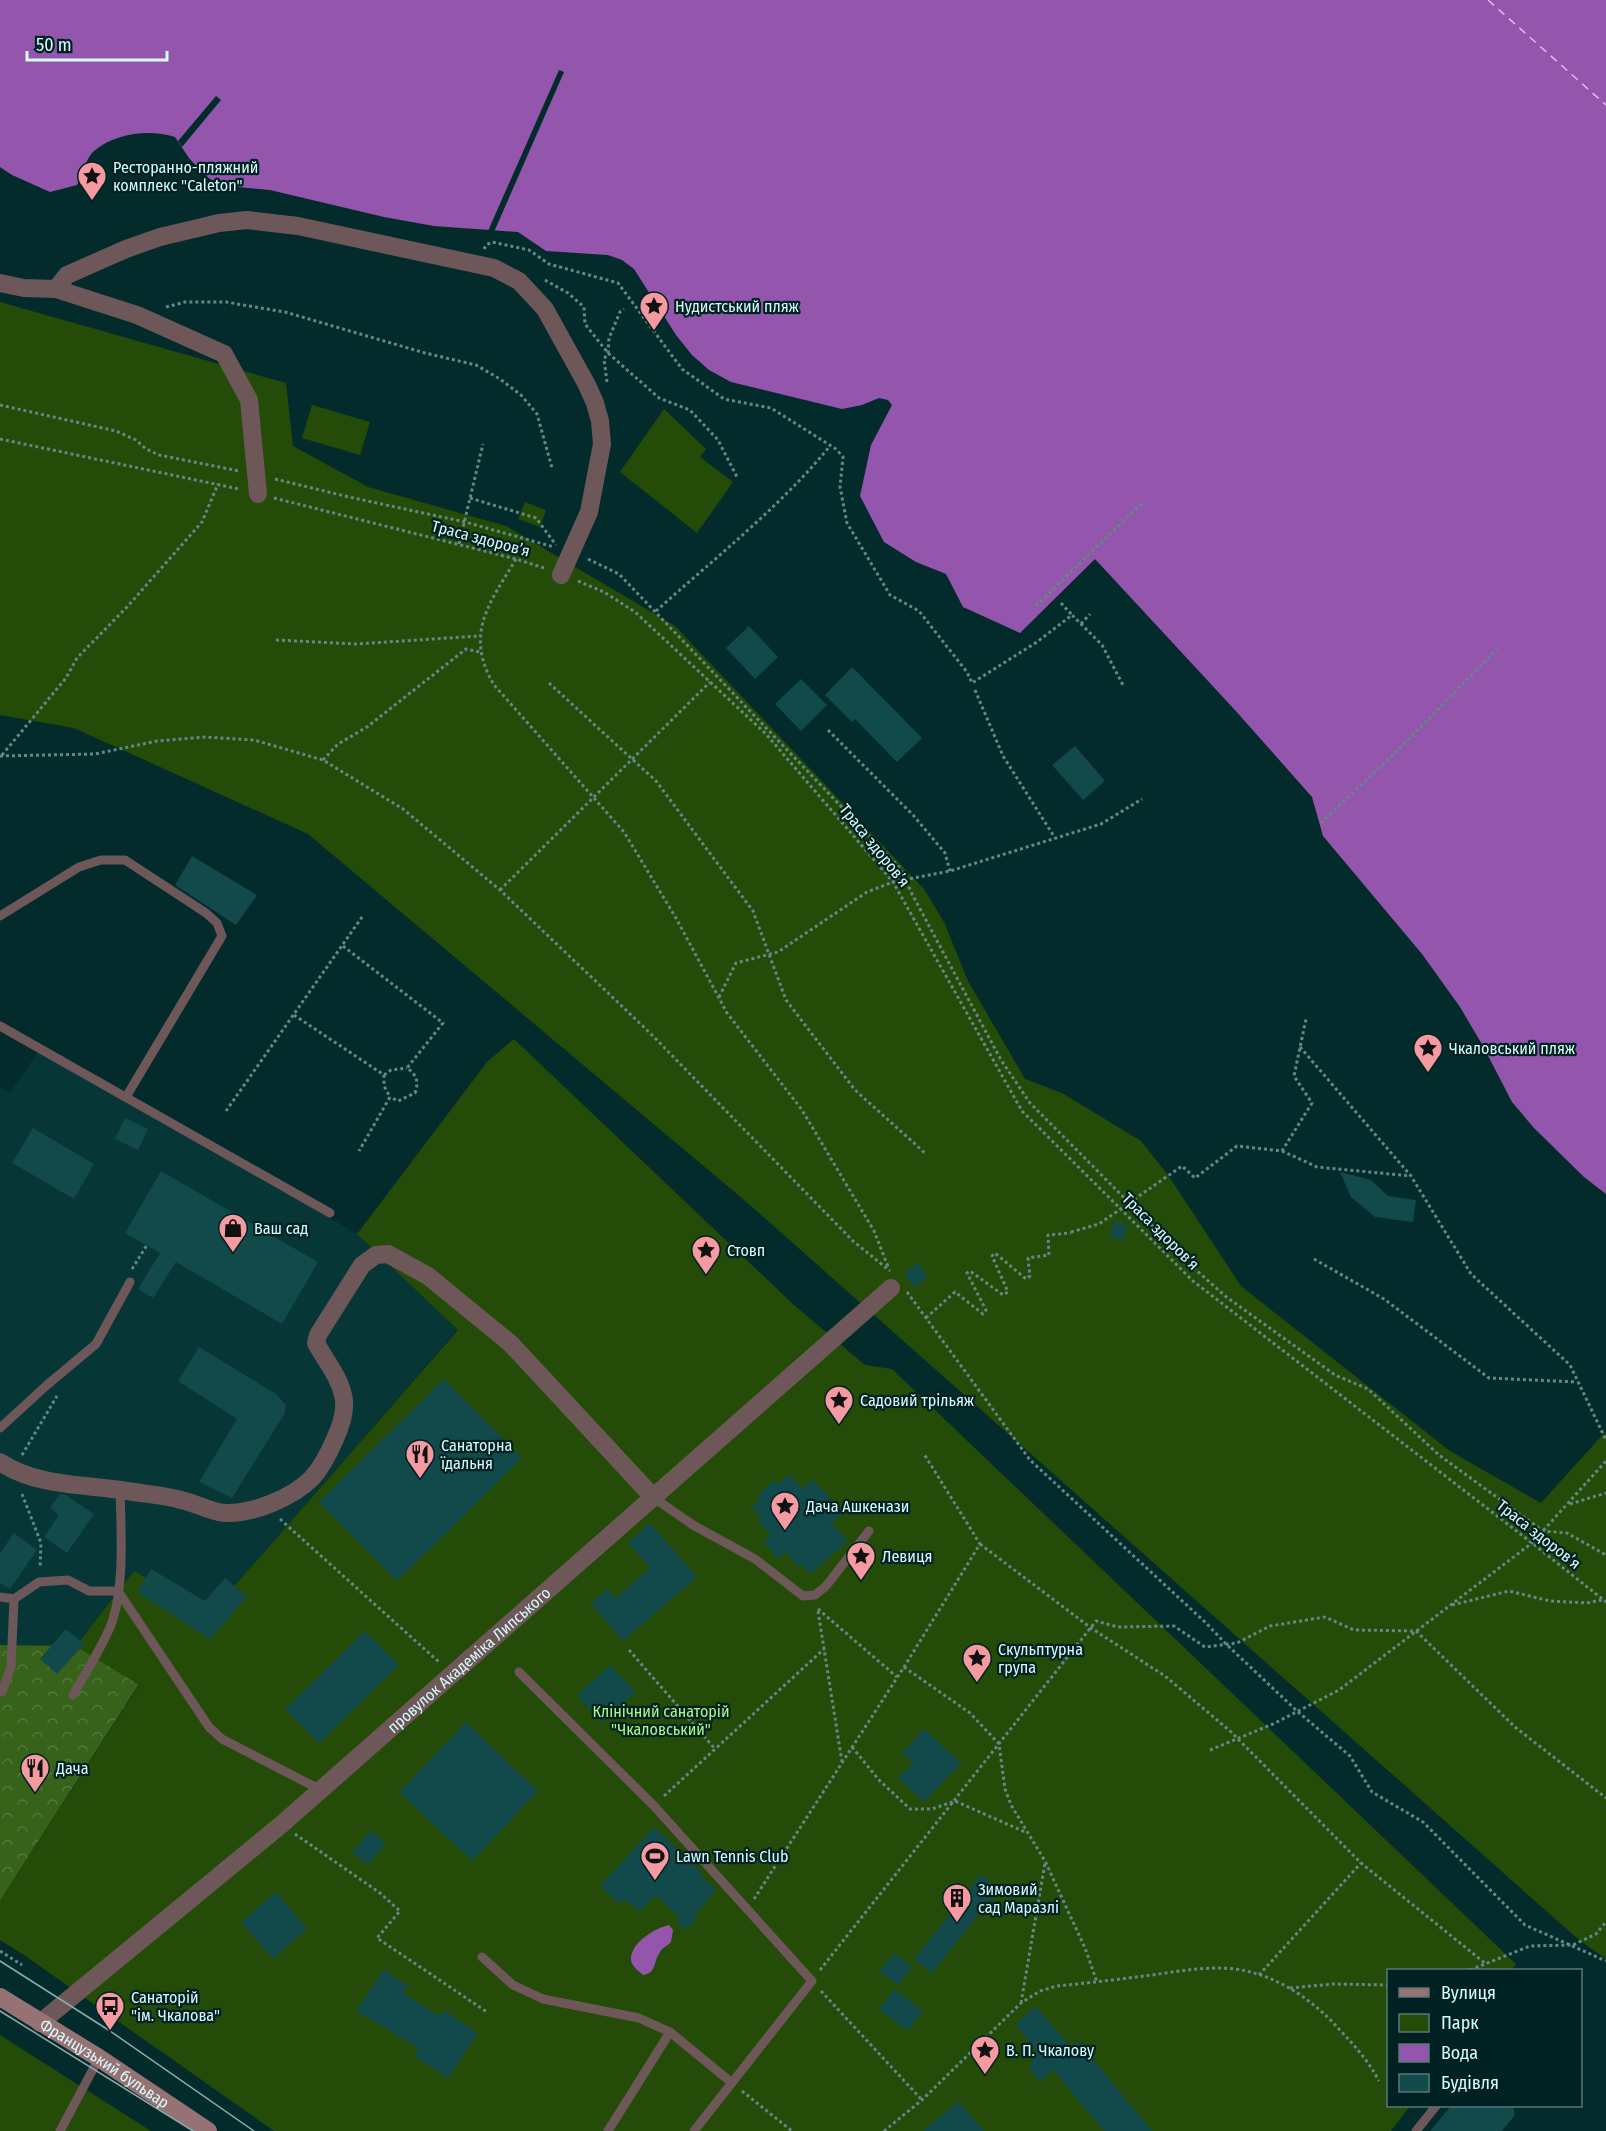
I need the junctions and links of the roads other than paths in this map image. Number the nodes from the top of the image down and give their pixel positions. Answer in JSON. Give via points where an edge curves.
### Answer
{"nodes":[{"id":1,"x":0,"y":283,"type":"edge"},
{"id":2,"x":56,"y":289,"type":"junction"},
{"id":3,"x":258,"y":494,"type":"road end"},
{"id":4,"x":561,"y":575,"type":"road end"},
{"id":5,"x":0,"y":916,"type":"edge"},
{"id":6,"x":0,"y":1026,"type":"edge"},
{"id":7,"x":126,"y":1097,"type":"junction"},
{"id":8,"x":330,"y":1213,"type":"dead end"},
{"id":9,"x":129,"y":1278,"type":"road end"},
{"id":10,"x":895,"y":1282,"type":"road end"},
{"id":11,"x":0,"y":1428,"type":"edge"},
{"id":12,"x":7,"y":1466,"type":"edge"},
{"id":13,"x":120,"y":1490,"type":"junction"},
{"id":14,"x":654,"y":1498,"type":"junction"},
{"id":15,"x":869,"y":1531,"type":"dead end"},
{"id":16,"x":118,"y":1591,"type":"junction"},
{"id":17,"x":0,"y":1597,"type":"edge"},
{"id":18,"x":14,"y":1599,"type":"junction"},
{"id":19,"x":519,"y":1672,"type":"dead end"},
{"id":20,"x":2,"y":1692,"type":"dead end"},
{"id":21,"x":73,"y":1695,"type":"dead end"},
{"id":22,"x":321,"y":1790,"type":"junction"},
{"id":23,"x":482,"y":1957,"type":"dead end"},
{"id":24,"x":0,"y":1997,"type":"edge"},
{"id":25,"x":40,"y":2022,"type":"junction"},
{"id":26,"x":670,"y":2032,"type":"junction"},
{"id":27,"x":99,"y":2058,"type":"junction"},
{"id":28,"x":732,"y":2083,"type":"junction"},
{"id":29,"x":1435,"y":2107,"type":"edge"},
{"id":30,"x":60,"y":2131,"type":"edge"},
{"id":31,"x":208,"y":2131,"type":"edge"},
{"id":32,"x":608,"y":2131,"type":"edge"},
{"id":33,"x":694,"y":2131,"type":"edge"},
{"id":34,"x":1416,"y":2131,"type":"edge"}],
"edges":[{"from":1,"to":2,"type":"street"},
{"from":2,"to":3,"type":"street","via":[[137,315],[224,354],[249,400]]},
{"from":2,"to":4,"type":"street","via":[[67,275],[126,249],[160,237],[247,220],[298,226],[494,268],[509,275],[545,309],[595,403],[602,433],[590,512]]},
{"from":5,"to":7,"type":"lane","via":[[79,867],[125,860],[217,923],[222,936]]},
{"from":6,"to":7,"type":"lane"},
{"from":7,"to":8,"type":"lane"},
{"from":9,"to":11,"type":"lane","via":[[96,1344]]},
{"from":10,"to":14,"type":"street","name":"провулок Академіка Липського"},
{"from":12,"to":13,"type":"street","via":[[52,1482]]},
{"from":13,"to":14,"type":"street","via":[[179,1499],[223,1513],[265,1505],[297,1491],[328,1456],[344,1412],[344,1396],[316,1343],[318,1335],[362,1265],[376,1255],[388,1254],[428,1276],[510,1343]]},
{"from":13,"to":16,"type":"lane","via":[[122,1543]]},
{"from":14,"to":15,"type":"lane","via":[[754,1559],[803,1596],[815,1595],[826,1586]]},
{"from":14,"to":22,"type":"street","name":"провулок Академіка Липського"},
{"from":16,"to":18,"type":"lane","via":[[89,1591],[68,1580],[39,1582]]},
{"from":16,"to":21,"type":"lane","via":[[111,1624]]},
{"from":16,"to":22,"type":"lane","via":[[209,1727],[222,1739]]},
{"from":17,"to":18,"type":"lane"},
{"from":18,"to":20,"type":"lane","via":[[11,1666]]},
{"from":19,"to":28,"type":"lane","via":[[654,1806],[812,1981]]},
{"from":22,"to":25,"type":"street","name":"провулок Академіка Липського"},
{"from":23,"to":26,"type":"lane","via":[[513,1984],[543,1999],[639,2018]]},
{"from":24,"to":25,"type":"street","name":"Французький бульвар"},
{"from":25,"to":27,"type":"street","name":"Французький бульвар"},
{"from":26,"to":28,"type":"lane"},
{"from":26,"to":32,"type":"lane"},
{"from":27,"to":30,"type":"lane"},
{"from":27,"to":31,"type":"street","name":"Французький бульвар"},
{"from":28,"to":33,"type":"lane"},
{"from":29,"to":34,"type":"lane"}]}
